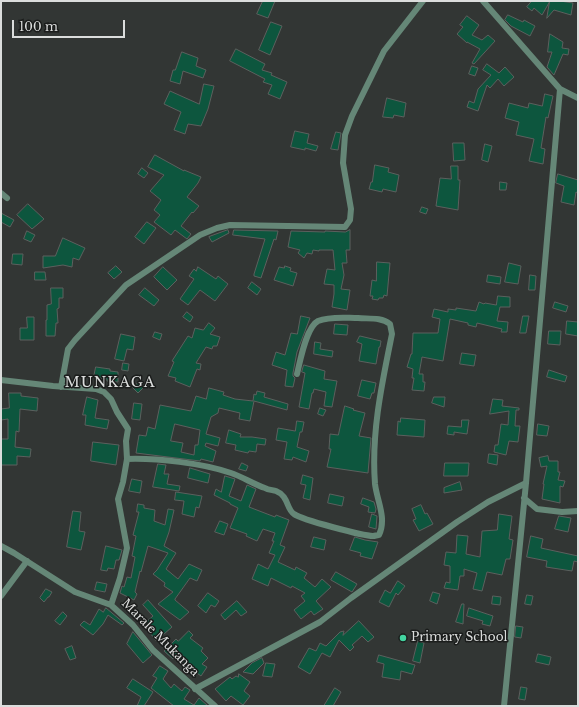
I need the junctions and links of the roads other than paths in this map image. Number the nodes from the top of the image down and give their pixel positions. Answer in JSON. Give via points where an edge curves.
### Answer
{"nodes":[{"id":1,"x":423,"y":1,"type":"edge"},
{"id":2,"x":483,"y":1,"type":"edge"},
{"id":3,"x":560,"y":89,"type":"junction"},
{"id":4,"x":578,"y":98,"type":"edge"},
{"id":5,"x":1,"y":193,"type":"edge"},
{"id":6,"x":6,"y":198,"type":"dead end"},
{"id":7,"x":297,"y":374,"type":"dead end"},
{"id":8,"x":1,"y":380,"type":"edge"},
{"id":9,"x":61,"y":387,"type":"junction"},
{"id":10,"x":126,"y":459,"type":"junction"},
{"id":11,"x":526,"y":483,"type":"junction"},
{"id":12,"x":524,"y":498,"type":"junction"},
{"id":13,"x":578,"y":511,"type":"edge"},
{"id":14,"x":1,"y":546,"type":"edge"},
{"id":15,"x":27,"y":561,"type":"junction"},
{"id":16,"x":1,"y":596,"type":"edge"},
{"id":17,"x":111,"y":605,"type":"junction"},
{"id":18,"x":195,"y":689,"type":"junction"},
{"id":19,"x":215,"y":706,"type":"edge"},
{"id":20,"x":504,"y":706,"type":"edge"}],
"edges":[{"from":1,"to":9,"type":"street","via":[[384,51],[345,135],[343,163],[351,209],[350,220],[345,227],[230,225],[200,235],[126,285],[75,340],[68,349]]},
{"from":2,"to":3,"type":"street"},
{"from":3,"to":4,"type":"street"},
{"from":3,"to":11,"type":"street"},
{"from":5,"to":6,"type":"street"},
{"from":7,"to":10,"type":"street","via":[[303,348],[317,322],[333,318],[381,319],[390,324],[392,334],[380,398],[375,447],[375,484],[383,523],[379,535],[358,533],[304,519],[291,511],[284,496],[278,492],[232,473],[160,460]]},
{"from":8,"to":9,"type":"street"},
{"from":9,"to":10,"type":"street","via":[[96,389],[111,399],[128,429]]},
{"from":10,"to":17,"type":"street","via":[[118,499],[127,548]]},
{"from":11,"to":12,"type":"street"},
{"from":11,"to":18,"type":"street","via":[[488,502],[457,522],[320,622]]},
{"from":12,"to":13,"type":"street","via":[[537,509]]},
{"from":12,"to":20,"type":"street"},
{"from":14,"to":15,"type":"street","name":"Marale Mukanga"},
{"from":15,"to":16,"type":"street"},
{"from":15,"to":17,"type":"street","name":"Marale Mukanga","via":[[75,592]]},
{"from":17,"to":18,"type":"street","name":"Marale Mukanga","via":[[133,625],[153,650]]},
{"from":18,"to":19,"type":"street","name":"Marale Mukanga"}]}
